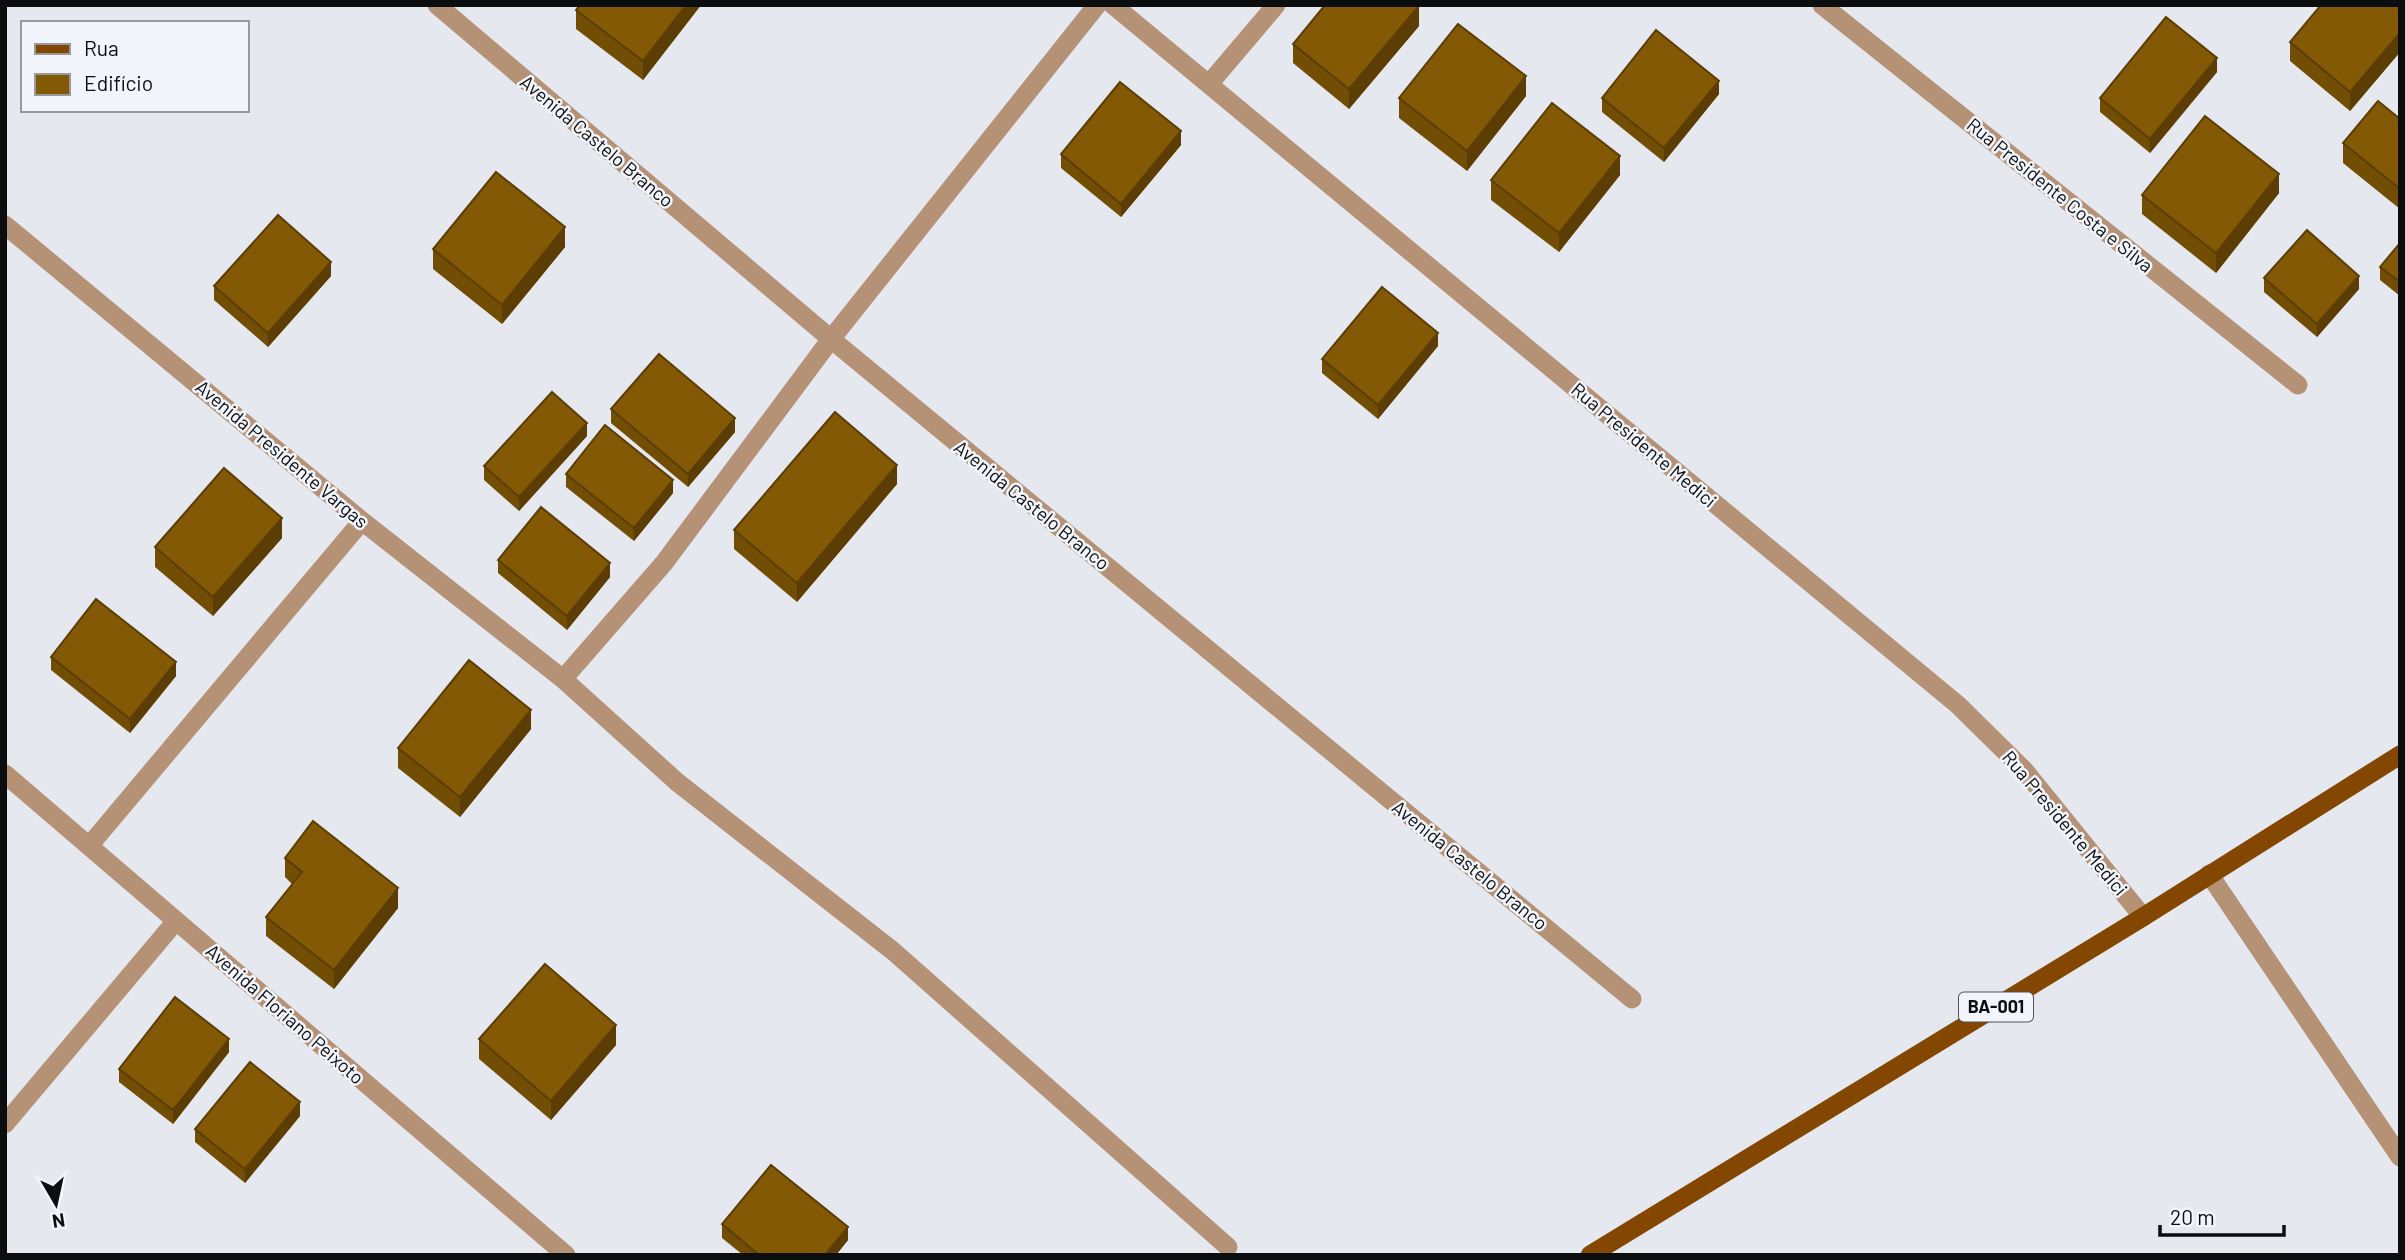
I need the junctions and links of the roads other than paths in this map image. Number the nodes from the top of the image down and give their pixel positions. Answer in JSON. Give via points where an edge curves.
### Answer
{"nodes":[{"id":1,"x":437,"y":5,"type":"edge"},
{"id":2,"x":1097,"y":5,"type":"edge"},
{"id":3,"x":1113,"y":5,"type":"edge"},
{"id":4,"x":1276,"y":5,"type":"edge"},
{"id":5,"x":1822,"y":5,"type":"edge"},
{"id":6,"x":1209,"y":84,"type":"junction"},
{"id":7,"x":5,"y":225,"type":"edge"},
{"id":8,"x":831,"y":339,"type":"junction"},
{"id":9,"x":2298,"y":385,"type":"dead end"},
{"id":10,"x":362,"y":521,"type":"junction"},
{"id":11,"x":563,"y":679,"type":"junction"},
{"id":12,"x":2400,"y":755,"type":"edge"},
{"id":13,"x":5,"y":774,"type":"edge"},
{"id":14,"x":89,"y":846,"type":"junction"},
{"id":15,"x":2209,"y":874,"type":"junction"},
{"id":16,"x":2143,"y":917,"type":"junction"},
{"id":17,"x":176,"y":920,"type":"junction"},
{"id":18,"x":1632,"y":999,"type":"dead end"},
{"id":19,"x":5,"y":1124,"type":"edge"},
{"id":20,"x":2400,"y":1157,"type":"edge"},
{"id":21,"x":1228,"y":1247,"type":"dead end"},
{"id":22,"x":566,"y":1255,"type":"edge"},
{"id":23,"x":1590,"y":1255,"type":"edge"}],
"edges":[{"from":1,"to":8,"type":"street","name":"Avenida Castelo Branco"},
{"from":2,"to":8,"type":"street"},
{"from":3,"to":6,"type":"street","name":"Rua Presidente Medici"},
{"from":4,"to":6,"type":"street"},
{"from":5,"to":9,"type":"street","name":"Rua Presidente Costa e Silva"},
{"from":6,"to":16,"type":"street","name":"Rua Presidente Medici","via":[[1958,705],[2024,770]]},
{"from":7,"to":10,"type":"street","name":"Avenida Presidente Vargas"},
{"from":8,"to":11,"type":"street","via":[[664,563]]},
{"from":8,"to":18,"type":"street","name":"Avenida Castelo Branco"},
{"from":10,"to":11,"type":"street","name":"Avenida Presidente Vargas"},
{"from":10,"to":14,"type":"street"},
{"from":11,"to":21,"type":"street","name":"Avenida Presidente Vargas","via":[[677,782],[893,951]]},
{"from":12,"to":15,"type":"main road","number":"BA-001"},
{"from":13,"to":14,"type":"street","name":"Avenida Floriano Peixoto"},
{"from":14,"to":17,"type":"street","name":"Avenida Floriano Peixoto"},
{"from":15,"to":16,"type":"main road","number":"BA-001"},
{"from":15,"to":20,"type":"street"},
{"from":16,"to":23,"type":"main road","number":"BA-001"},
{"from":17,"to":19,"type":"street"},
{"from":17,"to":22,"type":"street","name":"Avenida Floriano Peixoto"}]}
